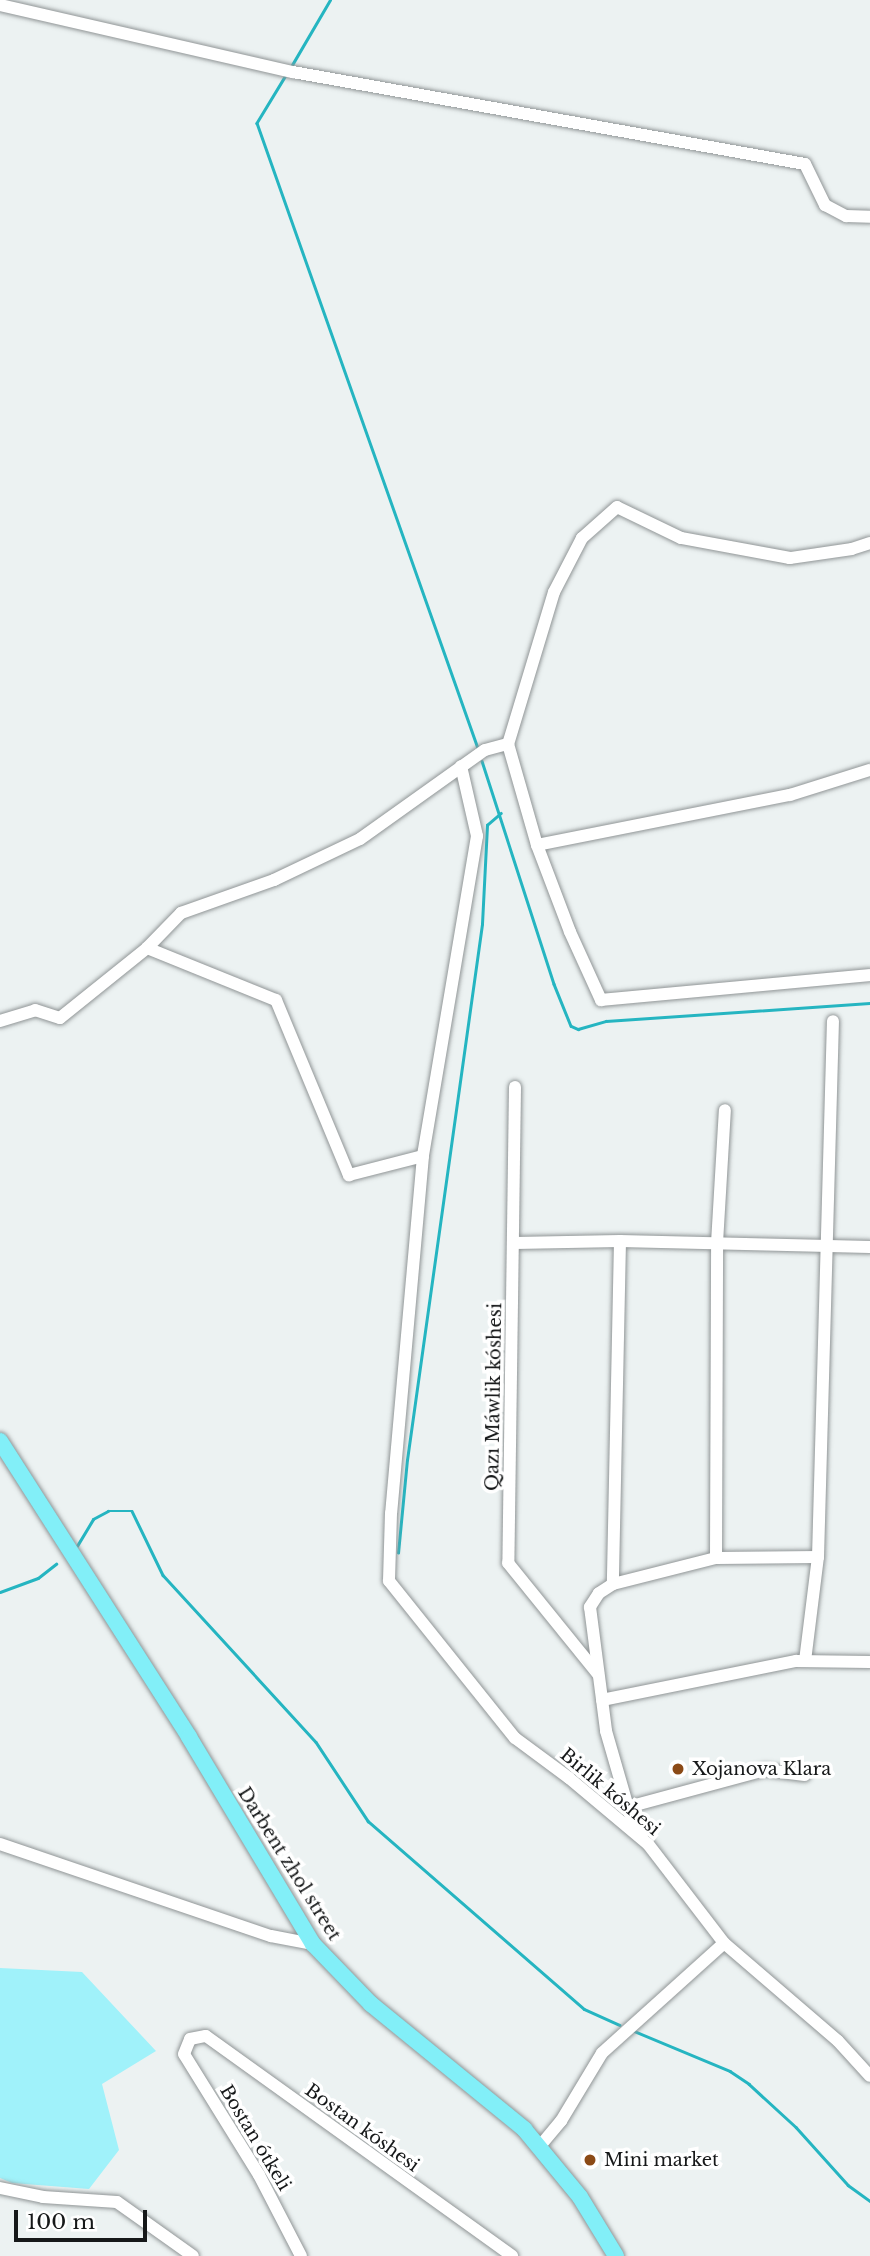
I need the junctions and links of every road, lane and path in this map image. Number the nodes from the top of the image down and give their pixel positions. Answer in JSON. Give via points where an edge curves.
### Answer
{"nodes":[{"id":1,"x":0,"y":5,"type":"edge"},
{"id":2,"x":870,"y":217,"type":"edge"},
{"id":3,"x":870,"y":542,"type":"edge"},
{"id":4,"x":508,"y":744,"type":"junction"},
{"id":5,"x":461,"y":766,"type":"junction"},
{"id":6,"x":870,"y":770,"type":"edge"},
{"id":7,"x":537,"y":845,"type":"junction"},
{"id":8,"x":147,"y":948,"type":"junction"},
{"id":9,"x":870,"y":975,"type":"edge"},
{"id":10,"x":0,"y":1021,"type":"edge"},
{"id":11,"x":832,"y":1021,"type":"dead end"},
{"id":12,"x":515,"y":1087,"type":"dead end"},
{"id":13,"x":724,"y":1110,"type":"dead end"},
{"id":14,"x":423,"y":1156,"type":"junction"},
{"id":15,"x":620,"y":1241,"type":"junction"},
{"id":16,"x":515,"y":1243,"type":"junction"},
{"id":17,"x":717,"y":1243,"type":"junction"},
{"id":18,"x":826,"y":1245,"type":"junction"},
{"id":19,"x":870,"y":1247,"type":"edge"},
{"id":20,"x":0,"y":1441,"type":"edge"},
{"id":21,"x":818,"y":1557,"type":"junction"},
{"id":22,"x":716,"y":1558,"type":"junction"},
{"id":23,"x":613,"y":1584,"type":"junction"},
{"id":24,"x":805,"y":1661,"type":"junction"},
{"id":25,"x":870,"y":1662,"type":"edge"},
{"id":26,"x":599,"y":1676,"type":"junction"},
{"id":27,"x":602,"y":1700,"type":"junction"},
{"id":28,"x":805,"y":1775,"type":"dead end"},
{"id":29,"x":628,"y":1807,"type":"junction"},
{"id":30,"x":0,"y":1844,"type":"edge"},
{"id":31,"x":648,"y":1844,"type":"junction"},
{"id":32,"x":724,"y":1943,"type":"junction"},
{"id":33,"x":313,"y":1944,"type":"junction"},
{"id":34,"x":190,"y":2039,"type":"joint"},
{"id":35,"x":870,"y":2076,"type":"edge"},
{"id":36,"x":540,"y":2147,"type":"junction"},
{"id":37,"x":0,"y":2188,"type":"edge"},
{"id":38,"x":193,"y":2256,"type":"edge"},
{"id":39,"x":301,"y":2256,"type":"edge"},
{"id":40,"x":512,"y":2256,"type":"edge"},
{"id":41,"x":616,"y":2256,"type":"edge"}],
"edges":[{"from":1,"to":2,"type":"street","via":[[293,72],[805,164],[825,205],[846,216]]},
{"from":3,"to":4,"type":"street","via":[[790,558],[681,538],[617,507],[582,538],[554,592]]},
{"from":4,"to":5,"type":"street","via":[[485,750]]},
{"from":4,"to":7,"type":"street"},
{"from":5,"to":8,"type":"street","via":[[359,839],[274,880],[181,913]]},
{"from":5,"to":14,"type":"street","via":[[477,836]]},
{"from":6,"to":7,"type":"street","via":[[790,795]]},
{"from":7,"to":9,"type":"street","via":[[601,1000]]},
{"from":8,"to":10,"type":"street","via":[[60,1018],[35,1010]]},
{"from":8,"to":14,"type":"street","via":[[276,1000],[349,1175]]},
{"from":11,"to":18,"type":"street"},
{"from":12,"to":16,"type":"street","name":"Qazı Máwlik kóshesi"},
{"from":13,"to":17,"type":"street"},
{"from":14,"to":31,"type":"street","name":"Birlik kóshesi","via":[[389,1581],[515,1738]]},
{"from":15,"to":16,"type":"street"},
{"from":15,"to":17,"type":"street"},
{"from":15,"to":23,"type":"street"},
{"from":16,"to":26,"type":"street","name":"Qazı Máwlik kóshesi","via":[[508,1563]]},
{"from":17,"to":18,"type":"street"},
{"from":17,"to":22,"type":"street"},
{"from":18,"to":19,"type":"street"},
{"from":18,"to":21,"type":"street"},
{"from":20,"to":33,"type":"main road","name":"Darbent zhol street","via":[[189,1737]]},
{"from":21,"to":22,"type":"street"},
{"from":21,"to":24,"type":"street"},
{"from":22,"to":23,"type":"street"},
{"from":23,"to":26,"type":"street","via":[[590,1606]]},
{"from":24,"to":25,"type":"street"},
{"from":24,"to":27,"type":"street"},
{"from":26,"to":27,"type":"street"},
{"from":27,"to":29,"type":"street"},
{"from":28,"to":29,"type":"street","via":[[765,1770]]},
{"from":29,"to":31,"type":"street"},
{"from":30,"to":33,"type":"street","via":[[271,1936]]},
{"from":31,"to":32,"type":"street","name":"Birlik kóshesi"},
{"from":32,"to":35,"type":"street","name":"Birlik kóshesi","via":[[838,2042]]},
{"from":32,"to":36,"type":"street","via":[[602,2053]]},
{"from":33,"to":36,"type":"main road","name":"Darbent zhol street","via":[[371,2004]]},
{"from":34,"to":39,"type":"street","name":"Bostan ótkeli","via":[[184,2054],[259,2175]]},
{"from":34,"to":40,"type":"street","name":"Bostan kóshesi","via":[[206,2036]]},
{"from":36,"to":41,"type":"main road","name":"Darbent zhol street","via":[[580,2197]]},
{"from":37,"to":38,"type":"street","via":[[43,2197],[117,2202]]}]}
